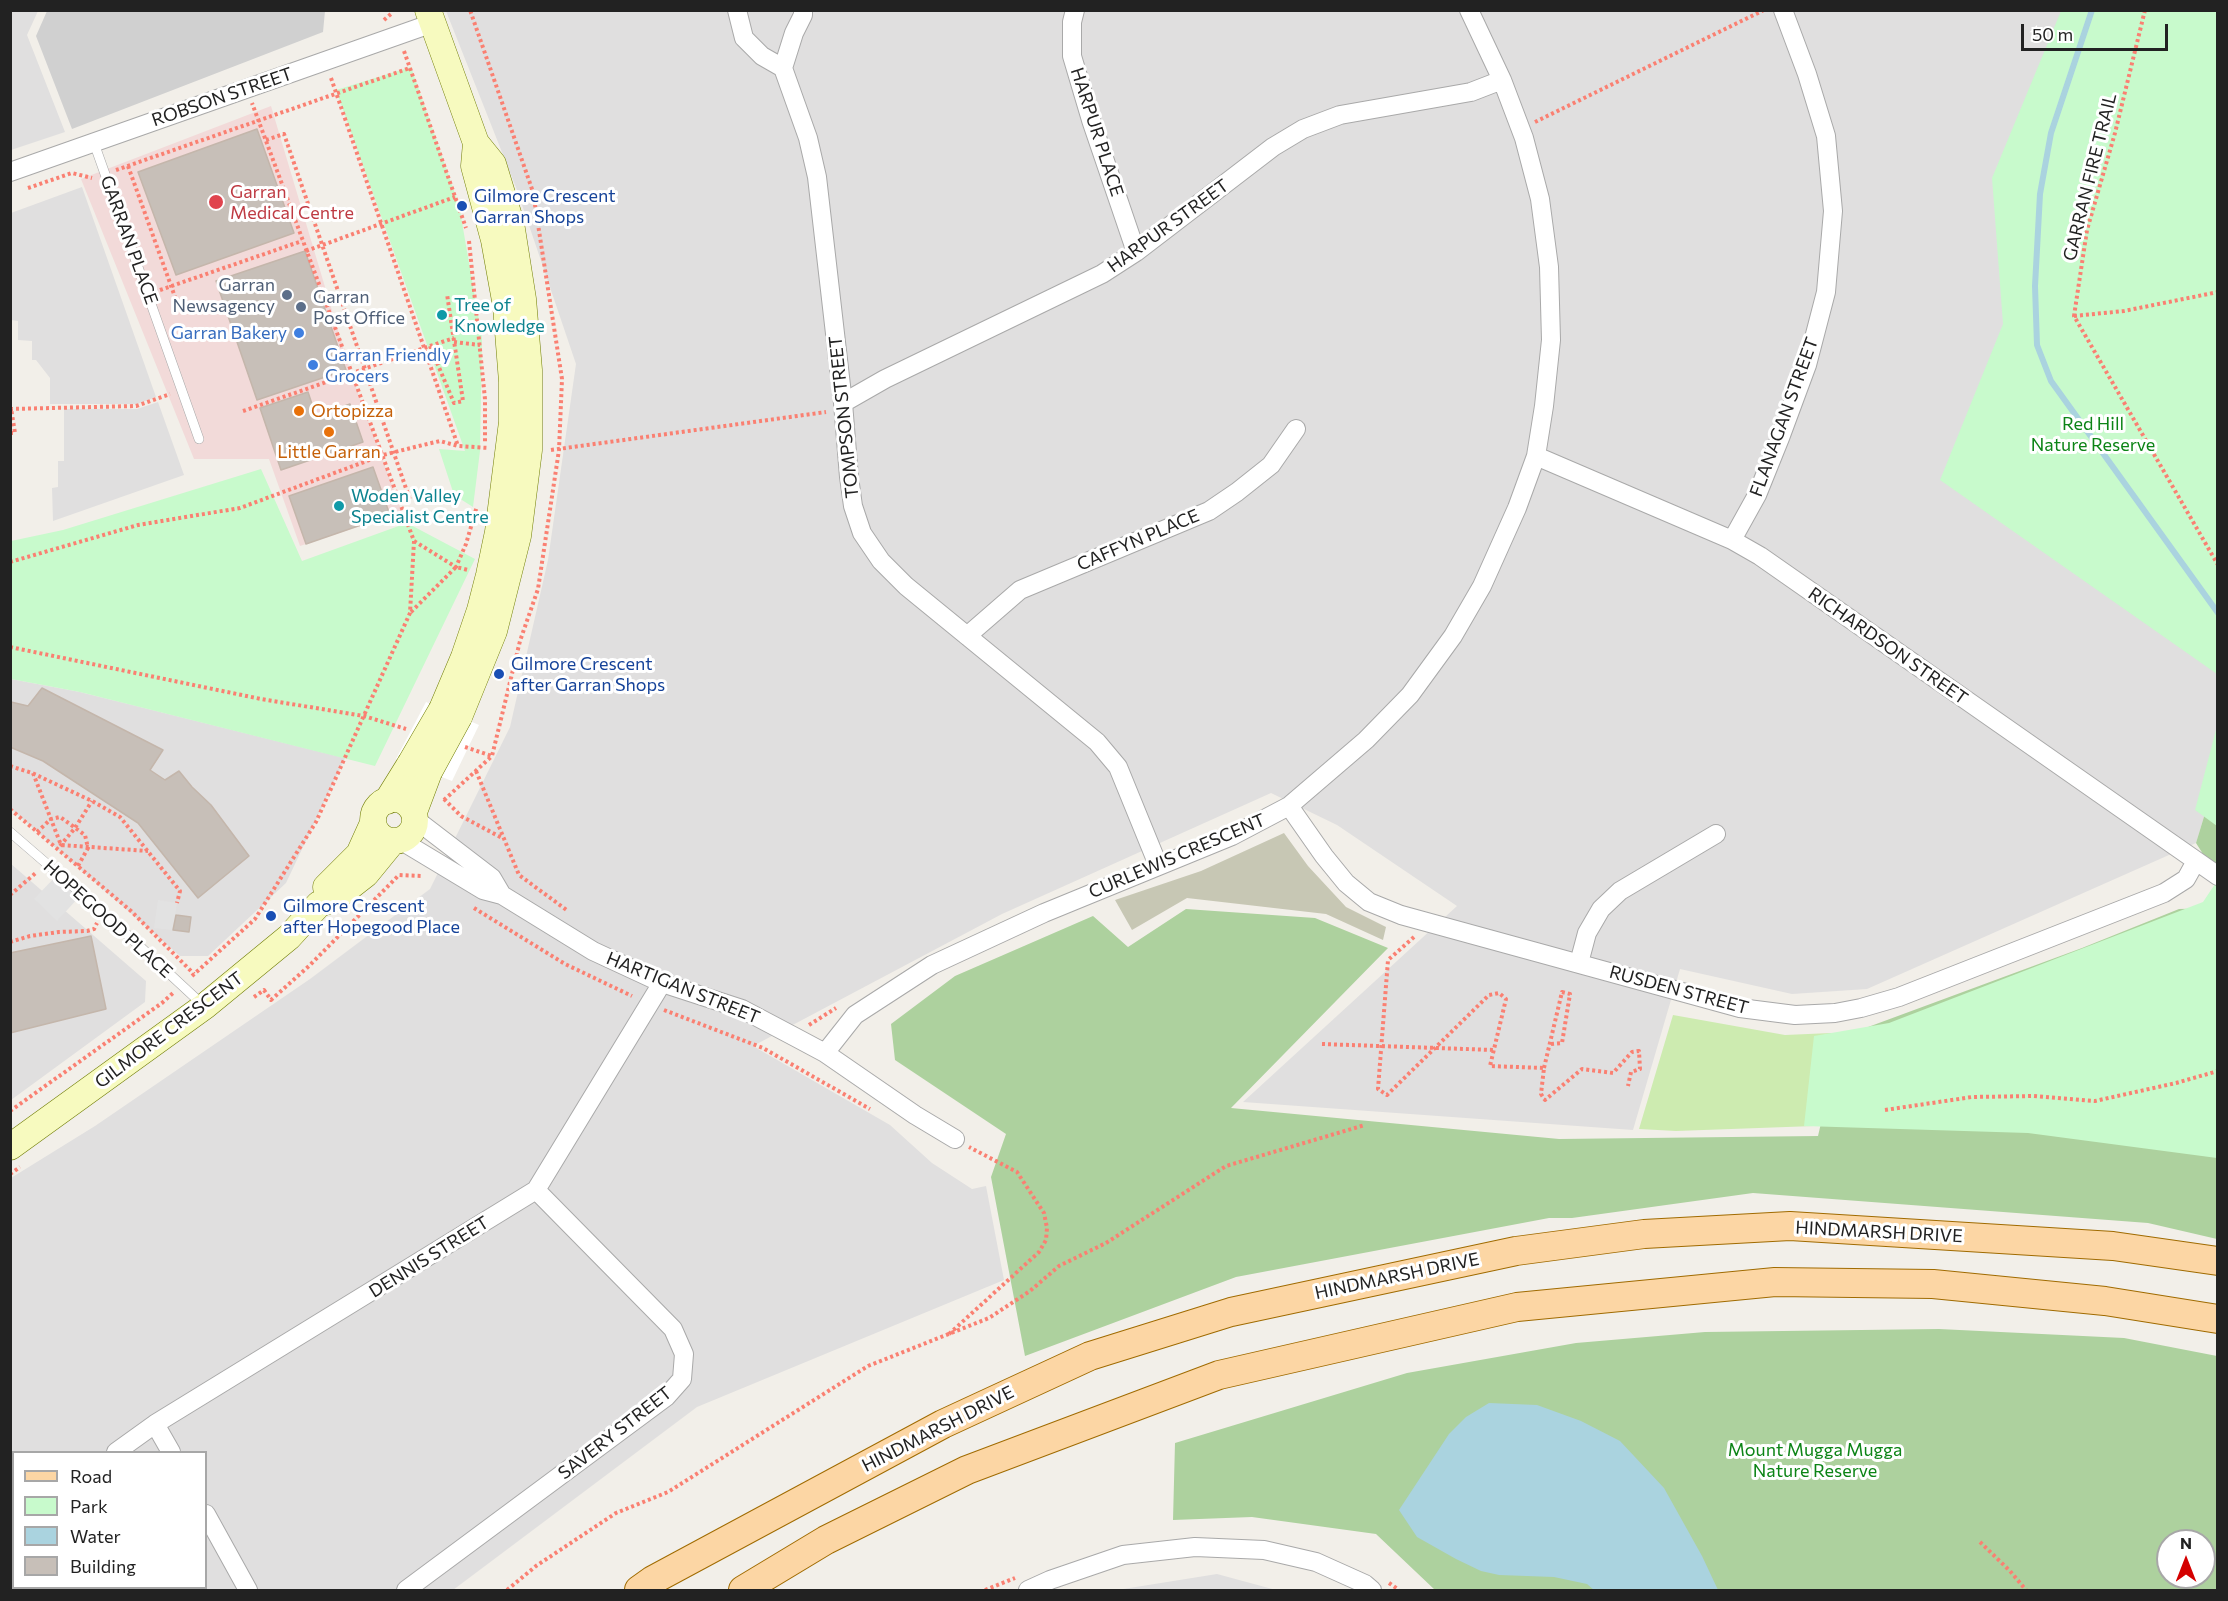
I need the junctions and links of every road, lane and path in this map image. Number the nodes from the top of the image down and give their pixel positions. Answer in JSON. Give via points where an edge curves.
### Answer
{"nodes":[{"id":1,"x":737,"y":10,"type":"edge"},
{"id":2,"x":803,"y":10,"type":"edge"},
{"id":3,"x":1075,"y":10,"type":"edge"},
{"id":4,"x":1469,"y":10,"type":"edge"},
{"id":5,"x":1764,"y":10,"type":"edge"},
{"id":6,"x":1784,"y":10,"type":"edge"},
{"id":7,"x":2145,"y":10,"type":"edge"},
{"id":8,"x":431,"y":17,"type":"edge"},
{"id":9,"x":325,"y":61,"type":"junction"},
{"id":10,"x":783,"y":68,"type":"junction"},
{"id":11,"x":1502,"y":81,"type":"junction"},
{"id":12,"x":247,"y":89,"type":"junction"},
{"id":13,"x":336,"y":94,"type":"junction"},
{"id":14,"x":259,"y":121,"type":"junction"},
{"id":15,"x":1520,"y":129,"type":"junction"},
{"id":16,"x":266,"y":140,"type":"junction"},
{"id":17,"x":94,"y":142,"type":"junction"},
{"id":18,"x":128,"y":166,"type":"junction"},
{"id":19,"x":526,"y":171,"type":"dead end"},
{"id":20,"x":10,"y":172,"type":"edge"},
{"id":21,"x":105,"y":174,"type":"junction"},
{"id":22,"x":489,"y":185,"type":"junction"},
{"id":23,"x":21,"y":190,"type":"dead end"},
{"id":24,"x":455,"y":197,"type":"junction"},
{"id":25,"x":381,"y":224,"type":"junction"},
{"id":26,"x":302,"y":241,"type":"junction"},
{"id":27,"x":322,"y":245,"type":"junction"},
{"id":28,"x":306,"y":251,"type":"junction"},
{"id":29,"x":1136,"y":252,"type":"junction"},
{"id":30,"x":171,"y":286,"type":"junction"},
{"id":31,"x":2217,"y":292,"type":"edge"},
{"id":32,"x":148,"y":294,"type":"junction"},
{"id":33,"x":447,"y":294,"type":"dead end"},
{"id":34,"x":179,"y":308,"type":"dead end"},
{"id":35,"x":2074,"y":316,"type":"junction"},
{"id":36,"x":454,"y":340,"type":"junction"},
{"id":37,"x":480,"y":345,"type":"junction"},
{"id":38,"x":430,"y":346,"type":"junction"},
{"id":39,"x":424,"y":348,"type":"junction"},
{"id":40,"x":365,"y":369,"type":"junction"},
{"id":41,"x":351,"y":374,"type":"junction"},
{"id":42,"x":182,"y":390,"type":"junction"},
{"id":43,"x":843,"y":406,"type":"junction"},
{"id":44,"x":11,"y":408,"type":"edge"},
{"id":45,"x":243,"y":411,"type":"dead end"},
{"id":46,"x":1296,"y":429,"type":"dead end"},
{"id":47,"x":10,"y":434,"type":"edge"},
{"id":48,"x":200,"y":439,"type":"dead end"},
{"id":49,"x":458,"y":446,"type":"junction"},
{"id":50,"x":394,"y":452,"type":"junction"},
{"id":51,"x":383,"y":455,"type":"junction"},
{"id":52,"x":1536,"y":456,"type":"junction"},
{"id":53,"x":400,"y":503,"type":"junction"},
{"id":54,"x":477,"y":505,"type":"dead end"},
{"id":55,"x":1732,"y":540,"type":"junction"},
{"id":56,"x":414,"y":542,"type":"junction"},
{"id":57,"x":10,"y":562,"type":"edge"},
{"id":58,"x":2217,"y":565,"type":"edge"},
{"id":59,"x":456,"y":567,"type":"junction"},
{"id":60,"x":410,"y":613,"type":"junction"},
{"id":61,"x":967,"y":636,"type":"junction"},
{"id":62,"x":10,"y":647,"type":"edge"},
{"id":63,"x":364,"y":716,"type":"junction"},
{"id":64,"x":10,"y":766,"type":"edge"},
{"id":65,"x":476,"y":771,"type":"junction"},
{"id":66,"x":32,"y":773,"type":"junction"},
{"id":67,"x":428,"y":775,"type":"junction"},
{"id":68,"x":444,"y":800,"type":"junction"},
{"id":69,"x":387,"y":801,"type":"junction"},
{"id":70,"x":1289,"y":806,"type":"junction"},
{"id":71,"x":10,"y":809,"type":"edge"},
{"id":72,"x":414,"y":816,"type":"junction"},
{"id":73,"x":51,"y":819,"type":"junction"},
{"id":74,"x":373,"y":823,"type":"junction"},
{"id":75,"x":10,"y":832,"type":"edge"},
{"id":76,"x":37,"y":832,"type":"junction"},
{"id":77,"x":1716,"y":834,"type":"dead end"},
{"id":78,"x":505,"y":840,"type":"junction"},
{"id":79,"x":396,"y":841,"type":"junction"},
{"id":80,"x":88,"y":848,"type":"junction"},
{"id":81,"x":148,"y":851,"type":"junction"},
{"id":82,"x":2196,"y":861,"type":"junction"},
{"id":83,"x":1158,"y":865,"type":"junction"},
{"id":84,"x":78,"y":866,"type":"junction"},
{"id":85,"x":421,"y":875,"type":"dead end"},
{"id":86,"x":2217,"y":876,"type":"edge"},
{"id":87,"x":430,"y":881,"type":"dead end"},
{"id":88,"x":502,"y":895,"type":"junction"},
{"id":89,"x":177,"y":903,"type":"dead end"},
{"id":90,"x":320,"y":904,"type":"junction"},
{"id":91,"x":469,"y":905,"type":"dead end"},
{"id":92,"x":105,"y":914,"type":"junction"},
{"id":93,"x":571,"y":914,"type":"dead end"},
{"id":94,"x":1430,"y":923,"type":"junction"},
{"id":95,"x":10,"y":942,"type":"edge"},
{"id":96,"x":1579,"y":963,"type":"junction"},
{"id":97,"x":662,"y":983,"type":"junction"},
{"id":98,"x":632,"y":996,"type":"junction"},
{"id":99,"x":641,"y":1003,"type":"junction"},
{"id":100,"x":162,"y":1004,"type":"dead end"},
{"id":101,"x":205,"y":1006,"type":"junction"},
{"id":102,"x":802,"y":1017,"type":"dead end"},
{"id":103,"x":812,"y":1022,"type":"dead end"},
{"id":104,"x":1322,"y":1044,"type":"dead end"},
{"id":105,"x":1550,"y":1044,"type":"junction"},
{"id":106,"x":1382,"y":1046,"type":"junction"},
{"id":107,"x":1435,"y":1048,"type":"junction"},
{"id":108,"x":1494,"y":1050,"type":"junction"},
{"id":109,"x":825,"y":1053,"type":"junction"},
{"id":110,"x":1544,"y":1068,"type":"junction"},
{"id":111,"x":2217,"y":1071,"type":"edge"},
{"id":112,"x":1628,"y":1086,"type":"dead end"},
{"id":113,"x":1885,"y":1110,"type":"dead end"},
{"id":114,"x":874,"y":1111,"type":"dead end"},
{"id":115,"x":10,"y":1112,"type":"edge"},
{"id":116,"x":1365,"y":1125,"type":"dead end"},
{"id":117,"x":955,"y":1139,"type":"joint"},
{"id":118,"x":10,"y":1147,"type":"edge"},
{"id":119,"x":536,"y":1190,"type":"junction"},
{"id":120,"x":2217,"y":1261,"type":"edge"},
{"id":121,"x":2217,"y":1319,"type":"edge"},
{"id":122,"x":947,"y":1336,"type":"junction"},
{"id":123,"x":154,"y":1424,"type":"junction"},
{"id":124,"x":117,"y":1451,"type":"edge"},
{"id":125,"x":170,"y":1451,"type":"edge"},
{"id":126,"x":207,"y":1516,"type":"edge"},
{"id":127,"x":1980,"y":1542,"type":"dead end"},
{"id":128,"x":248,"y":1590,"type":"edge"},
{"id":129,"x":406,"y":1590,"type":"edge"},
{"id":130,"x":507,"y":1590,"type":"edge"},
{"id":131,"x":639,"y":1590,"type":"edge"},
{"id":132,"x":744,"y":1590,"type":"edge"},
{"id":133,"x":1028,"y":1590,"type":"edge"},
{"id":134,"x":1372,"y":1590,"type":"edge"},
{"id":135,"x":2026,"y":1590,"type":"edge"}],
"edges":[{"from":1,"to":10,"type":"street","via":[[744,38],[762,56]]},
{"from":2,"to":10,"type":"street"},
{"from":3,"to":29,"type":"street","name":"HARPUR PLACE","via":[[1072,56]]},
{"from":4,"to":11,"type":"street","name":"CURLEWIS CRESCENT"},
{"from":5,"to":15,"type":"path"},
{"from":6,"to":55,"type":"street","name":"FLANAGAN STREET","via":[[1826,136],[1833,211],[1826,292],[1808,365],[1757,495]]},
{"from":7,"to":35,"type":"path","name":"GARRAN FIRE TRAIL","via":[[2087,230]]},
{"from":8,"to":9,"type":"street","name":"ROBSON STREET"},
{"from":8,"to":22,"type":"street","via":[[476,143],[474,166]]},
{"from":9,"to":12,"type":"street","name":"ROBSON STREET"},
{"from":9,"to":13,"type":"path"},
{"from":10,"to":43,"type":"street","name":"TOMPSON STREET","via":[[808,138],[817,177]]},
{"from":11,"to":15,"type":"street","name":"CURLEWIS CRESCENT"},
{"from":11,"to":29,"type":"street","name":"HARPUR STREET","via":[[1471,92],[1340,115],[1303,129],[1273,147]]},
{"from":12,"to":14,"type":"path"},
{"from":12,"to":17,"type":"street","name":"ROBSON STREET"},
{"from":13,"to":14,"type":"path"},
{"from":13,"to":24,"type":"path","via":[[410,68]]},
{"from":13,"to":25,"type":"path"},
{"from":14,"to":16,"type":"path"},
{"from":14,"to":18,"type":"path"},
{"from":15,"to":52,"type":"street","name":"CURLEWIS CRESCENT","via":[[1540,199],[1549,267],[1551,340]]},
{"from":16,"to":26,"type":"path"},
{"from":16,"to":27,"type":"path","via":[[284,134]]},
{"from":17,"to":20,"type":"street","name":"ROBSON STREET"},
{"from":17,"to":21,"type":"lane","name":"GARRAN PLACE"},
{"from":18,"to":21,"type":"path"},
{"from":18,"to":30,"type":"path"},
{"from":19,"to":22,"type":"path"},
{"from":21,"to":23,"type":"path","via":[[93,178],[72,173]]},
{"from":21,"to":32,"type":"lane","name":"GARRAN PLACE"},
{"from":22,"to":24,"type":"path"},
{"from":22,"to":67,"type":"street","bridge":true,"via":[[511,223],[523,299],[530,389],[529,450],[518,536],[494,631],[451,713]]},
{"from":24,"to":25,"type":"path"},
{"from":24,"to":37,"type":"path","via":[[469,238]]},
{"from":25,"to":27,"type":"path"},
{"from":25,"to":39,"type":"path"},
{"from":26,"to":28,"type":"path"},
{"from":26,"to":30,"type":"path"},
{"from":27,"to":28,"type":"path"},
{"from":27,"to":40,"type":"path"},
{"from":28,"to":41,"type":"path"},
{"from":29,"to":43,"type":"street","name":"HARPUR STREET","via":[[1102,274],[896,374]]},
{"from":30,"to":32,"type":"path"},
{"from":30,"to":34,"type":"path"},
{"from":31,"to":35,"type":"path","via":[[2124,311]]},
{"from":32,"to":42,"type":"lane","name":"GARRAN PLACE"},
{"from":33,"to":36,"type":"path"},
{"from":35,"to":58,"type":"path"},
{"from":36,"to":37,"type":"path"},
{"from":36,"to":38,"type":"path"},
{"from":36,"to":38,"type":"path","via":[[463,401],[454,403]]},
{"from":37,"to":49,"type":"path","via":[[485,448]]},
{"from":38,"to":39,"type":"path"},
{"from":39,"to":40,"type":"path"},
{"from":39,"to":49,"type":"path"},
{"from":40,"to":41,"type":"path"},
{"from":40,"to":50,"type":"path"},
{"from":41,"to":45,"type":"path"},
{"from":41,"to":51,"type":"path"},
{"from":42,"to":44,"type":"path","via":[[136,406]]},
{"from":42,"to":48,"type":"lane","name":"GARRAN PLACE"},
{"from":43,"to":61,"type":"street","name":"TOMPSON STREET","via":[[853,506],[862,533],[881,561],[906,586]]},
{"from":43,"to":65,"type":"path","via":[[559,450],[538,589],[520,640],[492,756]]},
{"from":44,"to":47,"type":"path","via":[[15,433]]},
{"from":46,"to":61,"type":"street","name":"CAFFYN PLACE","via":[[1271,465],[1209,511],[1020,590]]},
{"from":49,"to":50,"type":"path","via":[[440,441]]},
{"from":50,"to":51,"type":"path"},
{"from":50,"to":53,"type":"path","via":[[410,500]]},
{"from":51,"to":53,"type":"path"},
{"from":51,"to":57,"type":"path","via":[[240,508],[138,525]]},
{"from":52,"to":55,"type":"street","name":"RICHARDSON STREET"},
{"from":52,"to":70,"type":"street","name":"CURLEWIS CRESCENT","via":[[1482,586],[1453,636],[1410,695],[1366,740]]},
{"from":53,"to":56,"type":"path"},
{"from":54,"to":59,"type":"path"},
{"from":55,"to":82,"type":"street","name":"RICHARDSON STREET"},
{"from":56,"to":59,"type":"path"},
{"from":56,"to":60,"type":"path"},
{"from":59,"to":60,"type":"path"},
{"from":60,"to":63,"type":"path"},
{"from":61,"to":83,"type":"street","name":"TOMPSON STREET","via":[[1098,742],[1118,767]]},
{"from":62,"to":63,"type":"path","via":[[261,699]]},
{"from":63,"to":84,"type":"path","via":[[316,822],[255,919],[194,974],[131,911]]},
{"from":64,"to":66,"type":"path"},
{"from":65,"to":68,"type":"path"},
{"from":65,"to":78,"type":"path"},
{"from":66,"to":73,"type":"path"},
{"from":66,"to":81,"type":"path","via":[[120,818]]},
{"from":67,"to":68,"type":"path"},
{"from":67,"to":69,"type":"street"},
{"from":67,"to":72,"type":"street"},
{"from":68,"to":78,"type":"path","via":[[461,816]]},
{"from":69,"to":72,"type":"street","via":[[402,801]]},
{"from":69,"to":74,"type":"street","via":[[376,810]]},
{"from":70,"to":83,"type":"street","name":"CURLEWIS CRESCENT","via":[[1232,836]]},
{"from":70,"to":94,"type":"street","name":"RUSDEN STREET","via":[[1346,883],[1369,902]]},
{"from":71,"to":76,"type":"path"},
{"from":72,"to":79,"type":"street","via":[[411,833]]},
{"from":72,"to":88,"type":"street","name":"HARTIGAN STREET","via":[[492,878]]},
{"from":73,"to":76,"type":"path"},
{"from":73,"to":80,"type":"path","via":[[60,818],[85,835]]},
{"from":73,"to":80,"type":"path","via":[[58,844]]},
{"from":74,"to":79,"type":"street","via":[[380,836]]},
{"from":74,"to":90,"type":"street","name":"GILMORE CRESCENT","via":[[359,854],[323,891]]},
{"from":75,"to":92,"type":"lane","name":"HOPEGOOD PLACE"},
{"from":76,"to":84,"type":"path"},
{"from":77,"to":96,"type":"street","via":[[1620,891],[1601,909],[1587,933]]},
{"from":78,"to":93,"type":"path","via":[[519,875]]},
{"from":79,"to":88,"type":"street","name":"HARTIGAN STREET","via":[[483,890]]},
{"from":79,"to":90,"type":"street","name":"GILMORE CRESCENT","via":[[366,874],[334,899]]},
{"from":80,"to":81,"type":"path"},
{"from":80,"to":84,"type":"path"},
{"from":81,"to":89,"type":"path","via":[[180,891]]},
{"from":82,"to":86,"type":"street","name":"RICHARDSON STREET"},
{"from":82,"to":96,"type":"street","name":"RUSDEN STREET","via":[[2186,879],[2164,893],[1899,997],[1835,1013],[1795,1014],[1740,1008]]},
{"from":83,"to":109,"type":"street","name":"CURLEWIS CRESCENT","via":[[932,965],[855,1015]]},
{"from":85,"to":87,"type":"path"},
{"from":88,"to":97,"type":"street","name":"HARTIGAN STREET","via":[[593,951]]},
{"from":90,"to":101,"type":"street","name":"GILMORE CRESCENT","via":[[289,937]]},
{"from":91,"to":98,"type":"path","via":[[566,964]]},
{"from":92,"to":95,"type":"path","via":[[94,929]]},
{"from":92,"to":101,"type":"lane","name":"HOPEGOOD PLACE"},
{"from":94,"to":96,"type":"street","name":"RUSDEN STREET"},
{"from":94,"to":106,"type":"path","via":[[1388,960]]},
{"from":97,"to":99,"type":"street","name":"DENNIS STREET"},
{"from":97,"to":109,"type":"street","name":"HARTIGAN STREET","via":[[742,1009]]},
{"from":98,"to":99,"type":"path"},
{"from":98,"to":99,"type":"path"},
{"from":99,"to":114,"type":"path","via":[[763,1048]]},
{"from":99,"to":119,"type":"street","name":"DENNIS STREET"},
{"from":100,"to":115,"type":"path"},
{"from":101,"to":118,"type":"street","name":"GILMORE CRESCENT"},
{"from":102,"to":103,"type":"path"},
{"from":104,"to":106,"type":"path"},
{"from":105,"to":105,"type":"path","via":[[1562,992],[1570,994],[1562,1043]]},
{"from":105,"to":110,"type":"path"},
{"from":106,"to":107,"type":"path"},
{"from":106,"to":107,"type":"path","via":[[1378,1089],[1387,1095]]},
{"from":107,"to":108,"type":"path"},
{"from":107,"to":108,"type":"path","via":[[1489,995],[1499,993],[1506,999]]},
{"from":108,"to":110,"type":"path","via":[[1490,1066]]},
{"from":109,"to":117,"type":"street","name":"HARTIGAN STREET"},
{"from":110,"to":112,"type":"path","via":[[1541,1094],[1545,1100],[1582,1069],[1613,1073],[1632,1052],[1639,1051],[1640,1069],[1631,1072]]},
{"from":111,"to":113,"type":"path","via":[[2095,1101],[2034,1096],[1972,1097]]},
{"from":116,"to":122,"type":"path","via":[[1226,1166],[1106,1243],[1059,1266],[1030,1292],[989,1318]]},
{"from":117,"to":122,"type":"path","via":[[1017,1172],[1044,1213],[1047,1228],[1039,1252]]},
{"from":119,"to":123,"type":"street","name":"DENNIS STREET"},
{"from":119,"to":129,"type":"street","name":"SAVERY STREET","via":[[673,1329],[684,1354],[682,1379],[666,1397]]},
{"from":120,"to":131,"type":"main road","name":"HINDMARSH DRIVE","via":[[2113,1246],[1790,1226],[1644,1234],[1516,1251],[1231,1312],[1090,1356],[943,1424]]},
{"from":121,"to":132,"type":"main road","via":[[2105,1300],[1933,1284],[1775,1282],[1517,1307],[1219,1375],[967,1470],[826,1540]]},
{"from":122,"to":130,"type":"path","via":[[868,1366],[668,1492],[615,1514]]},
{"from":123,"to":124,"type":"street","name":"DENNIS STREET"},
{"from":123,"to":125,"type":"street"},
{"from":126,"to":128,"type":"street"},
{"from":127,"to":135,"type":"path"},
{"from":133,"to":134,"type":"street","via":[[1123,1555],[1195,1547],[1264,1550],[1316,1562]]}]}
